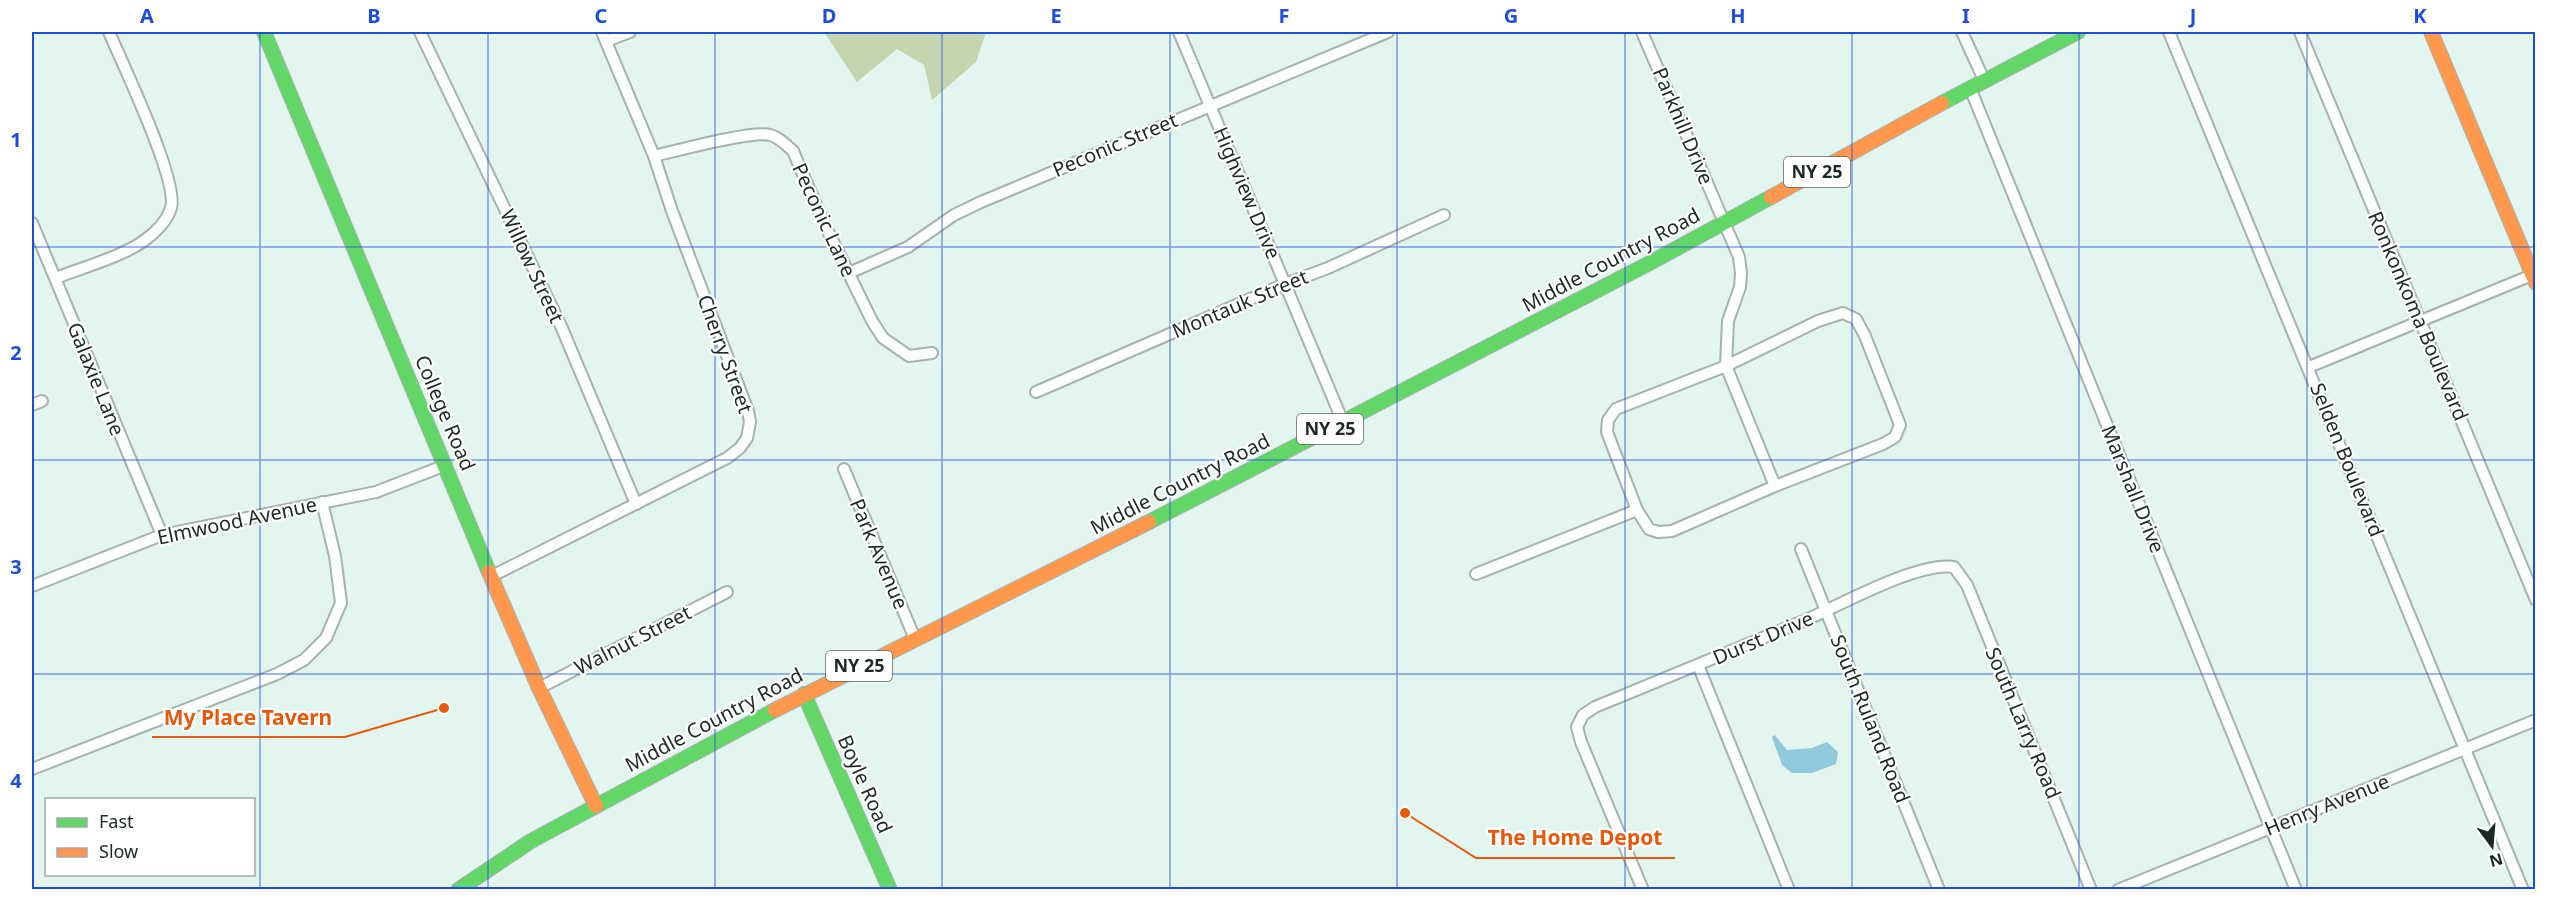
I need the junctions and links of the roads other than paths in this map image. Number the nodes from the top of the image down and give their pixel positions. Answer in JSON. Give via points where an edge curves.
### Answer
{"nodes":[{"id":1,"x":109,"y":32,"type":"edge"},
{"id":2,"x":264,"y":32,"type":"edge"},
{"id":3,"x":420,"y":32,"type":"edge"},
{"id":4,"x":630,"y":32,"type":"edge"},
{"id":5,"x":1179,"y":32,"type":"edge"},
{"id":6,"x":1388,"y":32,"type":"edge"},
{"id":7,"x":1642,"y":32,"type":"edge"},
{"id":8,"x":1962,"y":32,"type":"edge"},
{"id":9,"x":2078,"y":32,"type":"edge"},
{"id":10,"x":2169,"y":32,"type":"edge"},
{"id":11,"x":2300,"y":32,"type":"edge"},
{"id":12,"x":2431,"y":32,"type":"edge"},
{"id":13,"x":604,"y":36,"type":"edge"},
{"id":14,"x":1984,"y":80,"type":"junction"},
{"id":15,"x":1970,"y":88,"type":"junction"},
{"id":16,"x":1210,"y":104,"type":"junction"},
{"id":17,"x":654,"y":156,"type":"junction"},
{"id":18,"x":1444,"y":215,"type":"dead end"},
{"id":19,"x":1724,"y":221,"type":"junction"},
{"id":20,"x":32,"y":223,"type":"edge"},
{"id":21,"x":849,"y":273,"type":"junction"},
{"id":22,"x":56,"y":278,"type":"junction"},
{"id":23,"x":2534,"y":279,"type":"edge"},
{"id":24,"x":1285,"y":284,"type":"junction"},
{"id":25,"x":2419,"y":320,"type":"junction"},
{"id":26,"x":932,"y":353,"type":"dead end"},
{"id":27,"x":1726,"y":366,"type":"junction"},
{"id":28,"x":2309,"y":367,"type":"junction"},
{"id":29,"x":1036,"y":392,"type":"dead end"},
{"id":30,"x":1343,"y":422,"type":"junction"},
{"id":31,"x":446,"y":465,"type":"junction"},
{"id":32,"x":844,"y":469,"type":"dead end"},
{"id":33,"x":1775,"y":486,"type":"junction"},
{"id":34,"x":322,"y":502,"type":"junction"},
{"id":35,"x":636,"y":504,"type":"junction"},
{"id":36,"x":1637,"y":510,"type":"junction"},
{"id":37,"x":162,"y":535,"type":"junction"},
{"id":38,"x":1801,"y":549,"type":"dead end"},
{"id":39,"x":1945,"y":566,"type":"joint"},
{"id":40,"x":1476,"y":574,"type":"dead end"},
{"id":41,"x":492,"y":576,"type":"junction"},
{"id":42,"x":32,"y":586,"type":"edge"},
{"id":43,"x":727,"y":592,"type":"dead end"},
{"id":44,"x":2535,"y":600,"type":"edge"},
{"id":45,"x":1826,"y":611,"type":"junction"},
{"id":46,"x":915,"y":639,"type":"junction"},
{"id":47,"x":1698,"y":665,"type":"junction"},
{"id":48,"x":539,"y":688,"type":"junction"},
{"id":49,"x":804,"y":694,"type":"junction"},
{"id":50,"x":2535,"y":720,"type":"edge"},
{"id":51,"x":2466,"y":749,"type":"junction"},
{"id":52,"x":32,"y":769,"type":"edge"},
{"id":53,"x":596,"y":806,"type":"junction"},
{"id":54,"x":2271,"y":828,"type":"junction"},
{"id":55,"x":458,"y":890,"type":"edge"},
{"id":56,"x":890,"y":890,"type":"edge"},
{"id":57,"x":1643,"y":890,"type":"edge"},
{"id":58,"x":1789,"y":890,"type":"edge"},
{"id":59,"x":1939,"y":890,"type":"edge"},
{"id":60,"x":2091,"y":890,"type":"edge"},
{"id":61,"x":2118,"y":890,"type":"edge"},
{"id":62,"x":2296,"y":890,"type":"edge"},
{"id":63,"x":2523,"y":890,"type":"edge"}],
"edges":[{"from":1,"to":22,"type":"street","via":[[163,160],[172,187],[171,208],[162,224],[144,241]]},
{"from":2,"to":31,"type":"main road","name":"College Road"},
{"from":3,"to":35,"type":"street","name":"Willow Street","via":[[561,326]]},
{"from":4,"to":13,"type":"street"},
{"from":5,"to":16,"type":"street","name":"Highview Drive"},
{"from":6,"to":16,"type":"street","name":"Peconic Street"},
{"from":7,"to":19,"type":"street","name":"Parkhill Drive"},
{"from":8,"to":14,"type":"street"},
{"from":9,"to":14,"type":"main road","number":"NY 25"},
{"from":10,"to":28,"type":"street","name":"Selden Boulevard"},
{"from":11,"to":25,"type":"street","name":"Ronkonkoma Boulevard"},
{"from":12,"to":23,"type":"main road"},
{"from":13,"to":17,"type":"street","name":"Cherry Street"},
{"from":14,"to":15,"type":"main road","name":"Middle Country Road","number":"NY 25"},
{"from":15,"to":19,"type":"main road","name":"Middle Country Road","number":"NY 25"},
{"from":15,"to":54,"type":"street","name":"Marshall Drive"},
{"from":16,"to":21,"type":"street","name":"Peconic Street","via":[[972,206],[908,247]]},
{"from":16,"to":24,"type":"street","name":"Highview Drive"},
{"from":17,"to":21,"type":"street","name":"Peconic Lane","via":[[752,134],[769,134],[781,140],[793,151]]},
{"from":17,"to":35,"type":"street","name":"Cherry Street","via":[[750,422],[747,438],[727,458]]},
{"from":18,"to":24,"type":"street","name":"Montauk Street"},
{"from":19,"to":27,"type":"street","name":"Parkhill Drive","via":[[1742,273],[1728,321]]},
{"from":19,"to":30,"type":"main road","name":"Middle Country Road","number":"NY 25"},
{"from":20,"to":22,"type":"street","name":"Galaxie Lane"},
{"from":21,"to":26,"type":"street","name":"Peconic Lane","via":[[883,338],[909,356]]},
{"from":22,"to":37,"type":"street","name":"Galaxie Lane"},
{"from":23,"to":25,"type":"street"},
{"from":24,"to":29,"type":"street","name":"Montauk Street"},
{"from":24,"to":30,"type":"street","name":"Highview Drive"},
{"from":25,"to":28,"type":"street"},
{"from":25,"to":44,"type":"street","name":"Ronkonkoma Boulevard"},
{"from":27,"to":33,"type":"street"},
{"from":27,"to":33,"type":"street","via":[[1818,321],[1843,313],[1856,319],[1864,336],[1900,425],[1895,437]]},
{"from":27,"to":36,"type":"street","via":[[1616,409],[1608,420],[1608,432]]},
{"from":28,"to":51,"type":"street","name":"Selden Boulevard"},
{"from":30,"to":46,"type":"main road","name":"Middle Country Road","number":"NY 25"},
{"from":31,"to":34,"type":"street","name":"Elmwood Avenue","via":[[376,492]]},
{"from":31,"to":41,"type":"main road","name":"College Road"},
{"from":32,"to":46,"type":"street","name":"Park Avenue"},
{"from":33,"to":36,"type":"street","via":[[1672,531],[1649,529]]},
{"from":34,"to":37,"type":"street","name":"Elmwood Avenue"},
{"from":34,"to":52,"type":"street","via":[[341,603],[326,638],[304,660]]},
{"from":35,"to":41,"type":"street","name":"Cherry Street"},
{"from":36,"to":40,"type":"street"},
{"from":37,"to":42,"type":"street","name":"Elmwood Avenue"},
{"from":38,"to":45,"type":"street","name":"South Ruland Road"},
{"from":39,"to":45,"type":"street","name":"Durst Drive","via":[[1902,577]]},
{"from":39,"to":60,"type":"street","name":"South Larry Road","via":[[1954,567],[1967,585]]},
{"from":41,"to":48,"type":"main road","name":"College Road"},
{"from":43,"to":48,"type":"street","name":"Walnut Street"},
{"from":45,"to":47,"type":"street","name":"Durst Drive"},
{"from":45,"to":59,"type":"street","name":"South Ruland Road"},
{"from":46,"to":49,"type":"main road","name":"Middle Country Road","number":"NY 25"},
{"from":47,"to":57,"type":"street","name":"Durst Drive","via":[[1595,707],[1583,715],[1577,727]]},
{"from":47,"to":58,"type":"street"},
{"from":48,"to":53,"type":"main road","name":"College Road"},
{"from":49,"to":53,"type":"main road","name":"Middle Country Road","number":"NY 25"},
{"from":49,"to":56,"type":"main road","name":"Boyle Road"},
{"from":50,"to":51,"type":"street","name":"Henry Avenue"},
{"from":51,"to":54,"type":"street","name":"Henry Avenue"},
{"from":51,"to":63,"type":"street","name":"Selden Boulevard"},
{"from":53,"to":55,"type":"main road","name":"Middle Country Road","number":"NY 25","via":[[531,841]]},
{"from":54,"to":61,"type":"street","name":"Henry Avenue"},
{"from":54,"to":62,"type":"street","name":"Marshall Drive"}]}
